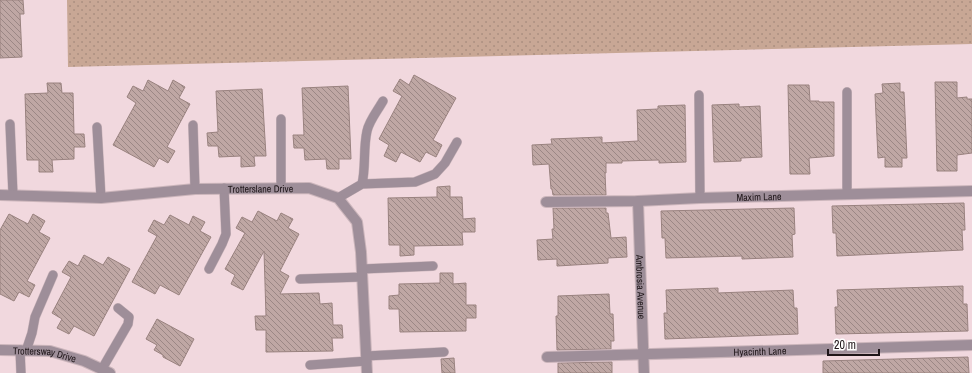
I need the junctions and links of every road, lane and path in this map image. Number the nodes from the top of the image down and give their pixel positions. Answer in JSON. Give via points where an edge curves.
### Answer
{"nodes":[{"id":1,"x":847,"y":92,"type":"dead end"},
{"id":2,"x":699,"y":95,"type":"dead end"},
{"id":3,"x":383,"y":101,"type":"dead end"},
{"id":4,"x":281,"y":119,"type":"dead end"},
{"id":5,"x":10,"y":124,"type":"dead end"},
{"id":6,"x":192,"y":125,"type":"dead end"},
{"id":7,"x":97,"y":128,"type":"dead end"},
{"id":8,"x":457,"y":142,"type":"dead end"},
{"id":9,"x":362,"y":184,"type":"junction"},
{"id":10,"x":224,"y":188,"type":"junction"},
{"id":11,"x":281,"y":188,"type":"junction"},
{"id":12,"x":195,"y":189,"type":"junction"},
{"id":13,"x":972,"y":191,"type":"edge"},
{"id":14,"x":847,"y":194,"type":"junction"},
{"id":15,"x":13,"y":195,"type":"junction"},
{"id":16,"x":0,"y":196,"type":"edge"},
{"id":17,"x":101,"y":198,"type":"junction"},
{"id":18,"x":338,"y":198,"type":"junction"},
{"id":19,"x":700,"y":198,"type":"junction"},
{"id":20,"x":638,"y":201,"type":"junction"},
{"id":21,"x":546,"y":202,"type":"dead end"},
{"id":22,"x":432,"y":266,"type":"dead end"},
{"id":23,"x":209,"y":269,"type":"dead end"},
{"id":24,"x":362,"y":273,"type":"junction"},
{"id":25,"x":53,"y":275,"type":"dead end"},
{"id":26,"x":300,"y":280,"type":"dead end"},
{"id":27,"x":118,"y":308,"type":"dead end"},
{"id":28,"x":972,"y":345,"type":"edge"},
{"id":29,"x":0,"y":350,"type":"edge"},
{"id":30,"x":23,"y":350,"type":"junction"},
{"id":31,"x":444,"y":352,"type":"dead end"},
{"id":32,"x":643,"y":354,"type":"junction"},
{"id":33,"x":547,"y":357,"type":"dead end"},
{"id":34,"x":366,"y":359,"type":"junction"},
{"id":35,"x":310,"y":365,"type":"dead end"},
{"id":36,"x":106,"y":371,"type":"edge"},
{"id":37,"x":21,"y":373,"type":"edge"},
{"id":38,"x":367,"y":373,"type":"edge"},
{"id":39,"x":644,"y":373,"type":"edge"}],
"edges":[{"from":1,"to":14,"type":"lane"},
{"from":2,"to":19,"type":"lane"},
{"from":3,"to":9,"type":"lane","via":[[367,130]]},
{"from":4,"to":11,"type":"lane"},
{"from":5,"to":15,"type":"lane"},
{"from":6,"to":12,"type":"lane"},
{"from":7,"to":17,"type":"lane"},
{"from":8,"to":9,"type":"lane","via":[[445,163],[435,174],[416,182]]},
{"from":9,"to":18,"type":"lane"},
{"from":10,"to":11,"type":"street","name":"Trotterslane Drive"},
{"from":10,"to":12,"type":"street","name":"Trotterslane Drive"},
{"from":10,"to":23,"type":"lane","via":[[226,234]]},
{"from":11,"to":18,"type":"street","name":"Trotterslane Drive","via":[[309,188]]},
{"from":12,"to":17,"type":"street","name":"Trotterslane Drive"},
{"from":13,"to":14,"type":"street","name":"Maxim Lane"},
{"from":14,"to":19,"type":"street","name":"Maxim Lane"},
{"from":15,"to":16,"type":"street","name":"Trotterslane Drive"},
{"from":15,"to":17,"type":"street","name":"Trotterslane Drive"},
{"from":18,"to":24,"type":"street","via":[[357,222]]},
{"from":19,"to":20,"type":"street","name":"Maxim Lane"},
{"from":20,"to":21,"type":"street","name":"Maxim Lane"},
{"from":20,"to":32,"type":"street","name":"Ambrosia Avenue"},
{"from":22,"to":24,"type":"lane"},
{"from":24,"to":26,"type":"lane"},
{"from":24,"to":34,"type":"street"},
{"from":25,"to":30,"type":"lane","via":[[35,317],[32,333]]},
{"from":27,"to":36,"type":"lane","via":[[129,317],[128,324]]},
{"from":28,"to":32,"type":"street","name":"Hyacinth Lane"},
{"from":29,"to":30,"type":"street","name":"Trottersway Drive"},
{"from":30,"to":36,"type":"street","name":"Trottersway Drive","via":[[50,351],[84,361]]},
{"from":30,"to":37,"type":"lane"},
{"from":31,"to":34,"type":"lane"},
{"from":32,"to":33,"type":"street","name":"Hyacinth Lane"},
{"from":32,"to":39,"type":"street","name":"Ambrosia Avenue"},
{"from":34,"to":35,"type":"lane"},
{"from":34,"to":38,"type":"street"}]}
